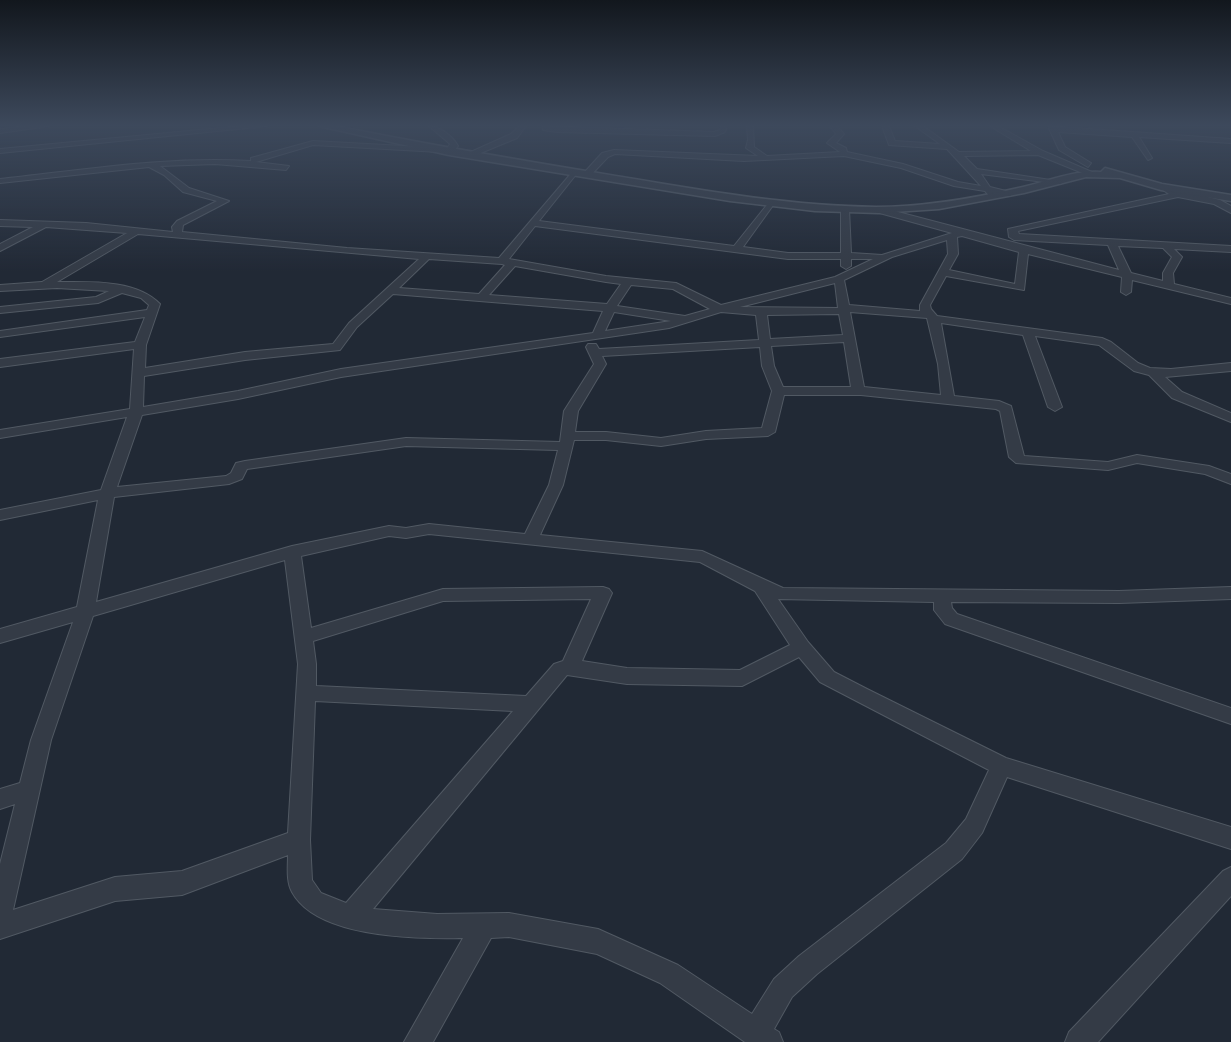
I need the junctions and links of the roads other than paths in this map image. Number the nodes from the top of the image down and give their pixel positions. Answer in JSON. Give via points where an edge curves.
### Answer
{"nodes":[{"id":1,"x":22,"y":175,"type":"edge"},
{"id":2,"x":56,"y":175,"type":"edge"},
{"id":3,"x":169,"y":175,"type":"edge"},
{"id":4,"x":572,"y":175,"type":"edge"},
{"id":5,"x":591,"y":175,"type":"edge"},
{"id":6,"x":929,"y":175,"type":"edge"},
{"id":7,"x":976,"y":175,"type":"edge"},
{"id":8,"x":1002,"y":175,"type":"edge"},
{"id":9,"x":1079,"y":175,"type":"edge"},
{"id":10,"x":1109,"y":175,"type":"edge"},
{"id":11,"x":18,"y":179,"type":"junction"},
{"id":12,"x":0,"y":181,"type":"edge"},
{"id":13,"x":1060,"y":182,"type":"junction"},
{"id":14,"x":1161,"y":187,"type":"junction"},
{"id":15,"x":0,"y":193,"type":"edge"},
{"id":16,"x":990,"y":193,"type":"junction"},
{"id":17,"x":1175,"y":195,"type":"junction"},
{"id":18,"x":1231,"y":198,"type":"edge"},
{"id":19,"x":769,"y":204,"type":"junction"},
{"id":20,"x":845,"y":209,"type":"junction"},
{"id":21,"x":880,"y":210,"type":"junction"},
{"id":22,"x":1231,"y":210,"type":"edge"},
{"id":23,"x":0,"y":223,"type":"edge"},
{"id":24,"x":533,"y":223,"type":"junction"},
{"id":25,"x":44,"y":224,"type":"junction"},
{"id":26,"x":138,"y":230,"type":"junction"},
{"id":27,"x":178,"y":234,"type":"junction"},
{"id":28,"x":958,"y":234,"type":"junction"},
{"id":29,"x":1012,"y":242,"type":"junction"},
{"id":30,"x":1112,"y":243,"type":"junction"},
{"id":31,"x":1166,"y":246,"type":"junction"},
{"id":32,"x":0,"y":248,"type":"edge"},
{"id":33,"x":737,"y":249,"type":"junction"},
{"id":34,"x":1231,"y":249,"type":"edge"},
{"id":35,"x":1024,"y":250,"type":"junction"},
{"id":36,"x":889,"y":255,"type":"junction"},
{"id":37,"x":426,"y":257,"type":"junction"},
{"id":38,"x":845,"y":258,"type":"junction"},
{"id":39,"x":507,"y":262,"type":"junction"},
{"id":40,"x":943,"y":272,"type":"junction"},
{"id":41,"x":1126,"y":276,"type":"junction"},
{"id":42,"x":842,"y":277,"type":"junction"},
{"id":43,"x":628,"y":281,"type":"junction"},
{"id":44,"x":44,"y":285,"type":"junction"},
{"id":45,"x":1169,"y":286,"type":"junction"},
{"id":46,"x":0,"y":288,"type":"edge"},
{"id":47,"x":121,"y":289,"type":"junction"},
{"id":48,"x":389,"y":290,"type":"junction"},
{"id":49,"x":1126,"y":292,"type":"dead end"},
{"id":50,"x":481,"y":298,"type":"junction"},
{"id":51,"x":1231,"y":301,"type":"edge"},
{"id":52,"x":611,"y":308,"type":"junction"},
{"id":53,"x":720,"y":309,"type":"junction"},
{"id":54,"x":844,"y":309,"type":"junction"},
{"id":55,"x":0,"y":310,"type":"edge"},
{"id":56,"x":761,"y":312,"type":"junction"},
{"id":57,"x":151,"y":313,"type":"junction"},
{"id":58,"x":931,"y":317,"type":"junction"},
{"id":59,"x":686,"y":319,"type":"junction"},
{"id":60,"x":1027,"y":331,"type":"junction"},
{"id":61,"x":0,"y":334,"type":"edge"},
{"id":62,"x":593,"y":337,"type":"junction"},
{"id":63,"x":851,"y":338,"type":"junction"},
{"id":64,"x":766,"y":342,"type":"junction"},
{"id":65,"x":140,"y":345,"type":"junction"},
{"id":66,"x":595,"y":354,"type":"junction"},
{"id":67,"x":0,"y":363,"type":"edge"},
{"id":68,"x":1231,"y":367,"type":"edge"},
{"id":69,"x":138,"y":373,"type":"junction"},
{"id":70,"x":1154,"y":373,"type":"junction"},
{"id":71,"x":778,"y":391,"type":"junction"},
{"id":72,"x":858,"y":391,"type":"junction"},
{"id":73,"x":948,"y":399,"type":"junction"},
{"id":74,"x":1055,"y":407,"type":"dead end"},
{"id":75,"x":136,"y":412,"type":"junction"},
{"id":76,"x":1231,"y":418,"type":"edge"},
{"id":77,"x":0,"y":434,"type":"edge"},
{"id":78,"x":566,"y":441,"type":"junction"},
{"id":79,"x":1231,"y":480,"type":"edge"},
{"id":80,"x":107,"y":493,"type":"junction"},
{"id":81,"x":0,"y":515,"type":"edge"},
{"id":82,"x":531,"y":538,"type":"junction"},
{"id":83,"x":292,"y":552,"type":"junction"},
{"id":84,"x":763,"y":590,"type":"junction"},
{"id":85,"x":1231,"y":593,"type":"edge"},
{"id":86,"x":942,"y":595,"type":"junction"},
{"id":87,"x":86,"y":612,"type":"junction"},
{"id":88,"x":0,"y":636,"type":"edge"},
{"id":89,"x":303,"y":637,"type":"junction"},
{"id":90,"x":801,"y":647,"type":"junction"},
{"id":91,"x":570,"y":667,"type":"junction"},
{"id":92,"x":306,"y":693,"type":"junction"},
{"id":93,"x":531,"y":704,"type":"junction"},
{"id":94,"x":1231,"y":716,"type":"edge"},
{"id":95,"x":1001,"y":766,"type":"junction"},
{"id":96,"x":29,"y":790,"type":"junction"},
{"id":97,"x":0,"y":799,"type":"edge"},
{"id":98,"x":1231,"y":838,"type":"edge"},
{"id":99,"x":299,"y":840,"type":"junction"},
{"id":100,"x":1231,"y":879,"type":"edge"},
{"id":101,"x":0,"y":913,"type":"edge"},
{"id":102,"x":350,"y":917,"type":"junction"},
{"id":103,"x":484,"y":925,"type":"junction"},
{"id":104,"x":0,"y":927,"type":"edge"},
{"id":105,"x":762,"y":1037,"type":"edge"},
{"id":106,"x":418,"y":1042,"type":"edge"},
{"id":107,"x":1079,"y":1042,"type":"edge"}],
"edges":[{"from":1,"to":11,"type":"street"},
{"from":2,"to":11,"type":"street"},
{"from":3,"to":27,"type":"street","via":[[186,190],[225,201],[180,223]]},
{"from":4,"to":24,"type":"street"},
{"from":5,"to":19,"type":"street"},
{"from":6,"to":16,"type":"street"},
{"from":7,"to":16,"type":"street"},
{"from":8,"to":13,"type":"street"},
{"from":9,"to":13,"type":"street"},
{"from":10,"to":14,"type":"street"},
{"from":11,"to":12,"type":"street"},
{"from":11,"to":15,"type":"street"},
{"from":13,"to":16,"type":"street"},
{"from":14,"to":17,"type":"street"},
{"from":14,"to":18,"type":"street"},
{"from":16,"to":21,"type":"street","via":[[939,206]]},
{"from":17,"to":22,"type":"street","via":[[1223,204]]},
{"from":17,"to":29,"type":"street","via":[[1013,229]]},
{"from":19,"to":20,"type":"street"},
{"from":19,"to":33,"type":"street"},
{"from":20,"to":21,"type":"street"},
{"from":20,"to":38,"type":"street"},
{"from":21,"to":28,"type":"street"},
{"from":23,"to":25,"type":"street"},
{"from":24,"to":33,"type":"street"},
{"from":24,"to":39,"type":"street"},
{"from":25,"to":26,"type":"street"},
{"from":25,"to":32,"type":"street"},
{"from":26,"to":27,"type":"street"},
{"from":26,"to":44,"type":"street"},
{"from":27,"to":37,"type":"street"},
{"from":28,"to":29,"type":"street"},
{"from":28,"to":36,"type":"street"},
{"from":28,"to":40,"type":"street"},
{"from":29,"to":30,"type":"street"},
{"from":29,"to":35,"type":"street"},
{"from":30,"to":31,"type":"street"},
{"from":30,"to":41,"type":"street"},
{"from":31,"to":34,"type":"street"},
{"from":31,"to":45,"type":"street","via":[[1177,257],[1168,273]]},
{"from":33,"to":38,"type":"street"},
{"from":35,"to":40,"type":"street","via":[[1020,288]]},
{"from":35,"to":41,"type":"street"},
{"from":36,"to":38,"type":"street"},
{"from":36,"to":42,"type":"street"},
{"from":37,"to":39,"type":"street"},
{"from":37,"to":48,"type":"street"},
{"from":38,"to":42,"type":"street"},
{"from":39,"to":43,"type":"street"},
{"from":39,"to":50,"type":"street"},
{"from":40,"to":58,"type":"street","via":[[925,304]]},
{"from":41,"to":45,"type":"street"},
{"from":41,"to":49,"type":"street"},
{"from":42,"to":53,"type":"street"},
{"from":42,"to":54,"type":"street"},
{"from":43,"to":52,"type":"street"},
{"from":43,"to":53,"type":"street","via":[[676,286]]},
{"from":44,"to":46,"type":"street"},
{"from":44,"to":47,"type":"street"},
{"from":45,"to":51,"type":"street"},
{"from":47,"to":55,"type":"street","via":[[98,300]]},
{"from":47,"to":57,"type":"street","via":[[153,300]]},
{"from":48,"to":50,"type":"street"},
{"from":48,"to":69,"type":"street","via":[[336,347]]},
{"from":50,"to":52,"type":"street"},
{"from":52,"to":59,"type":"street"},
{"from":52,"to":62,"type":"street"},
{"from":53,"to":56,"type":"street"},
{"from":53,"to":59,"type":"street"},
{"from":54,"to":56,"type":"street"},
{"from":54,"to":58,"type":"street"},
{"from":54,"to":63,"type":"street"},
{"from":56,"to":64,"type":"street"},
{"from":57,"to":61,"type":"street"},
{"from":57,"to":65,"type":"street"},
{"from":58,"to":60,"type":"street"},
{"from":58,"to":73,"type":"street"},
{"from":59,"to":62,"type":"street"},
{"from":60,"to":70,"type":"street","via":[[1102,342],[1136,367]]},
{"from":60,"to":74,"type":"street"},
{"from":62,"to":66,"type":"street"},
{"from":62,"to":75,"type":"street","via":[[341,373]]},
{"from":63,"to":64,"type":"street"},
{"from":63,"to":72,"type":"street"},
{"from":64,"to":66,"type":"street"},
{"from":64,"to":71,"type":"street","via":[[768,366]]},
{"from":65,"to":67,"type":"street"},
{"from":65,"to":69,"type":"street"},
{"from":66,"to":78,"type":"street","via":[[600,364],[571,411]]},
{"from":68,"to":70,"type":"street"},
{"from":69,"to":75,"type":"street"},
{"from":70,"to":76,"type":"street","via":[[1177,395]]},
{"from":71,"to":72,"type":"street"},
{"from":71,"to":78,"type":"street","via":[[771,409],[771,429],[762,433],[661,442],[606,436]]},
{"from":72,"to":73,"type":"street"},
{"from":73,"to":79,"type":"street","via":[[1003,406],[1016,457],[1021,460],[1108,466],[1137,459],[1209,470]]},
{"from":75,"to":77,"type":"street"},
{"from":75,"to":80,"type":"street"},
{"from":78,"to":80,"type":"street","via":[[395,443],[245,465],[229,480]]},
{"from":78,"to":82,"type":"street","via":[[552,497]]},
{"from":80,"to":81,"type":"street"},
{"from":80,"to":87,"type":"street"},
{"from":82,"to":83,"type":"street","via":[[429,528],[389,531]]},
{"from":82,"to":84,"type":"street","via":[[702,557]]},
{"from":83,"to":87,"type":"street"},
{"from":83,"to":89,"type":"street"},
{"from":84,"to":86,"type":"street"},
{"from":84,"to":90,"type":"street"},
{"from":85,"to":86,"type":"street"},
{"from":86,"to":94,"type":"street","via":[[943,610],[951,619]]},
{"from":87,"to":88,"type":"street"},
{"from":87,"to":96,"type":"street","via":[[49,712]]},
{"from":89,"to":91,"type":"street","via":[[443,595],[603,593]]},
{"from":89,"to":92,"type":"street"},
{"from":90,"to":91,"type":"street","via":[[742,678],[627,676]]},
{"from":90,"to":95,"type":"street","via":[[827,677]]},
{"from":91,"to":93,"type":"street","via":[[561,669]]},
{"from":92,"to":93,"type":"street"},
{"from":92,"to":99,"type":"street"},
{"from":93,"to":102,"type":"street"},
{"from":95,"to":98,"type":"street"},
{"from":95,"to":105,"type":"street","via":[[974,827],[954,851],[783,988]]},
{"from":96,"to":97,"type":"street"},
{"from":96,"to":101,"type":"street"},
{"from":99,"to":102,"type":"street","via":[[300,884],[312,901]]},
{"from":99,"to":104,"type":"street","via":[[182,883],[115,889]]},
{"from":100,"to":107,"type":"street"},
{"from":102,"to":103,"type":"street","via":[[437,926]]},
{"from":103,"to":105,"type":"street","via":[[509,925],[598,942],[669,974]]},
{"from":103,"to":106,"type":"street"}]}
